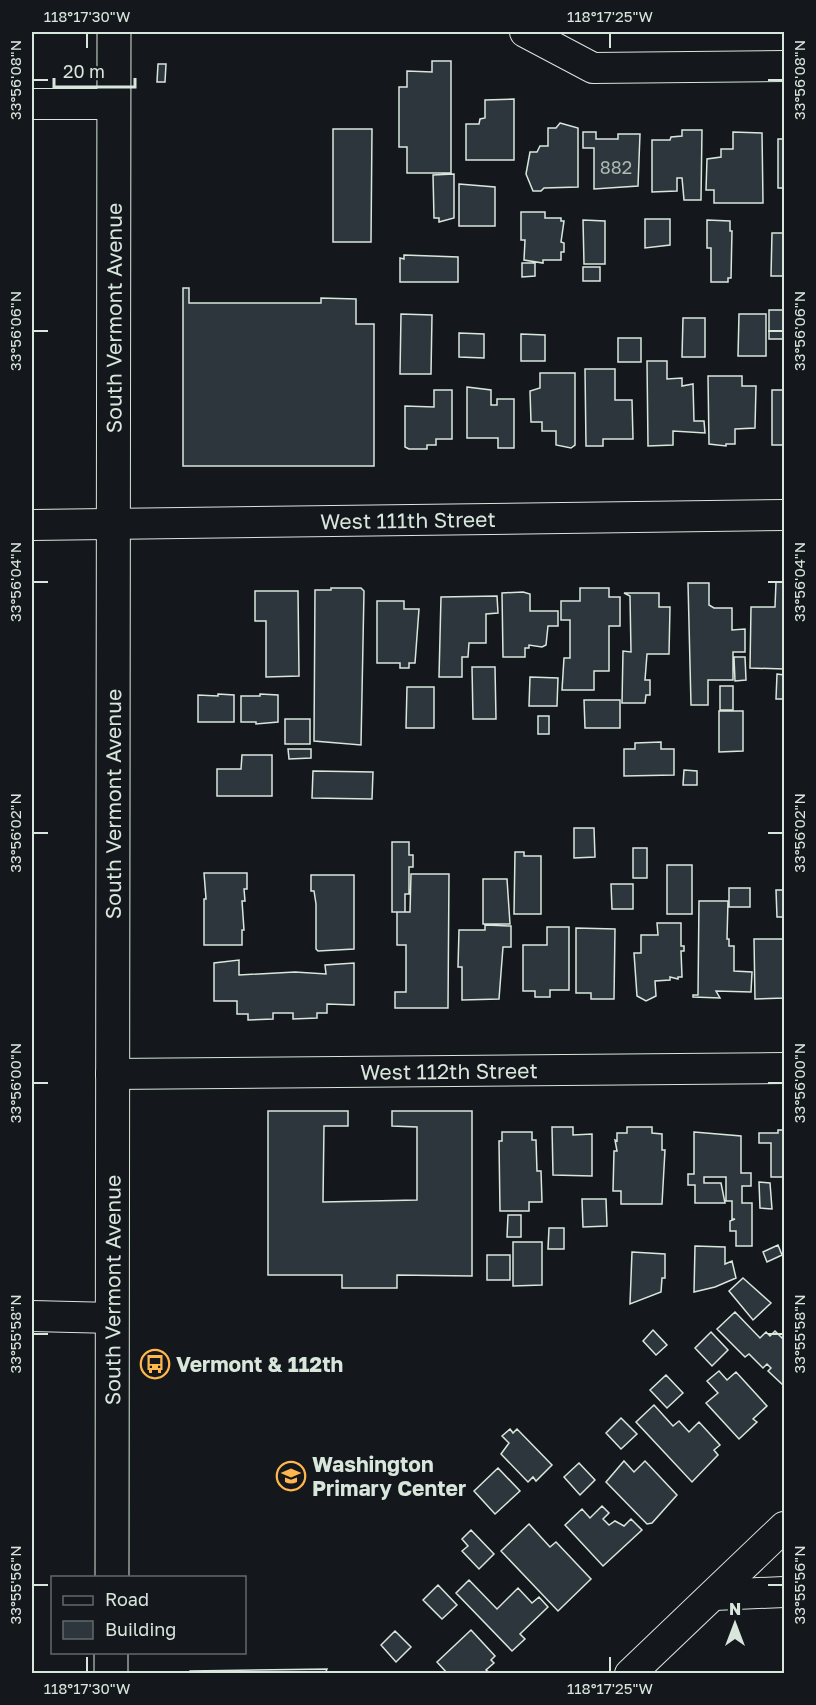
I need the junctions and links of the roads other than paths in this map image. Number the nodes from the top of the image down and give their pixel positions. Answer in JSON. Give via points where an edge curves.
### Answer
{"nodes":[{"id":1,"x":114,"y":32,"type":"edge"},
{"id":2,"x":525,"y":32,"type":"edge"},
{"id":3,"x":784,"y":66,"type":"edge"},
{"id":4,"x":32,"y":104,"type":"edge"},
{"id":5,"x":113,"y":104,"type":"junction"},
{"id":6,"x":784,"y":516,"type":"edge"},
{"id":7,"x":112,"y":523,"type":"junction"},
{"id":8,"x":32,"y":525,"type":"edge"},
{"id":9,"x":784,"y":1068,"type":"edge"},
{"id":10,"x":111,"y":1074,"type":"junction"},
{"id":11,"x":32,"y":1316,"type":"edge"},
{"id":12,"x":113,"y":1318,"type":"junction"},
{"id":13,"x":784,"y":1527,"type":"edge"},
{"id":14,"x":112,"y":1576,"type":"edge"},
{"id":15,"x":784,"y":1592,"type":"edge"},
{"id":16,"x":714,"y":1595,"type":"junction"},
{"id":17,"x":111,"y":1654,"type":"edge"},
{"id":18,"x":111,"y":1674,"type":"edge"},
{"id":19,"x":630,"y":1674,"type":"edge"}],
"edges":[{"from":1,"to":5,"type":"main road","name":"South Vermont Avenue"},
{"from":2,"to":3,"type":"street","via":[[593,68]]},
{"from":4,"to":5,"type":"street"},
{"from":5,"to":7,"type":"main road","name":"South Vermont Avenue"},
{"from":6,"to":7,"type":"street","name":"West 111th Street"},
{"from":7,"to":8,"type":"street","name":"West 111th Street"},
{"from":7,"to":10,"type":"main road","name":"South Vermont Avenue"},
{"from":9,"to":10,"type":"street","name":"West 112th Street"},
{"from":10,"to":12,"type":"main road","name":"South Vermont Avenue"},
{"from":11,"to":12,"type":"street"},
{"from":12,"to":14,"type":"main road","name":"South Vermont Avenue"},
{"from":13,"to":16,"type":"street"},
{"from":15,"to":16,"type":"street"},
{"from":16,"to":19,"type":"street"},
{"from":17,"to":18,"type":"main road"}]}
